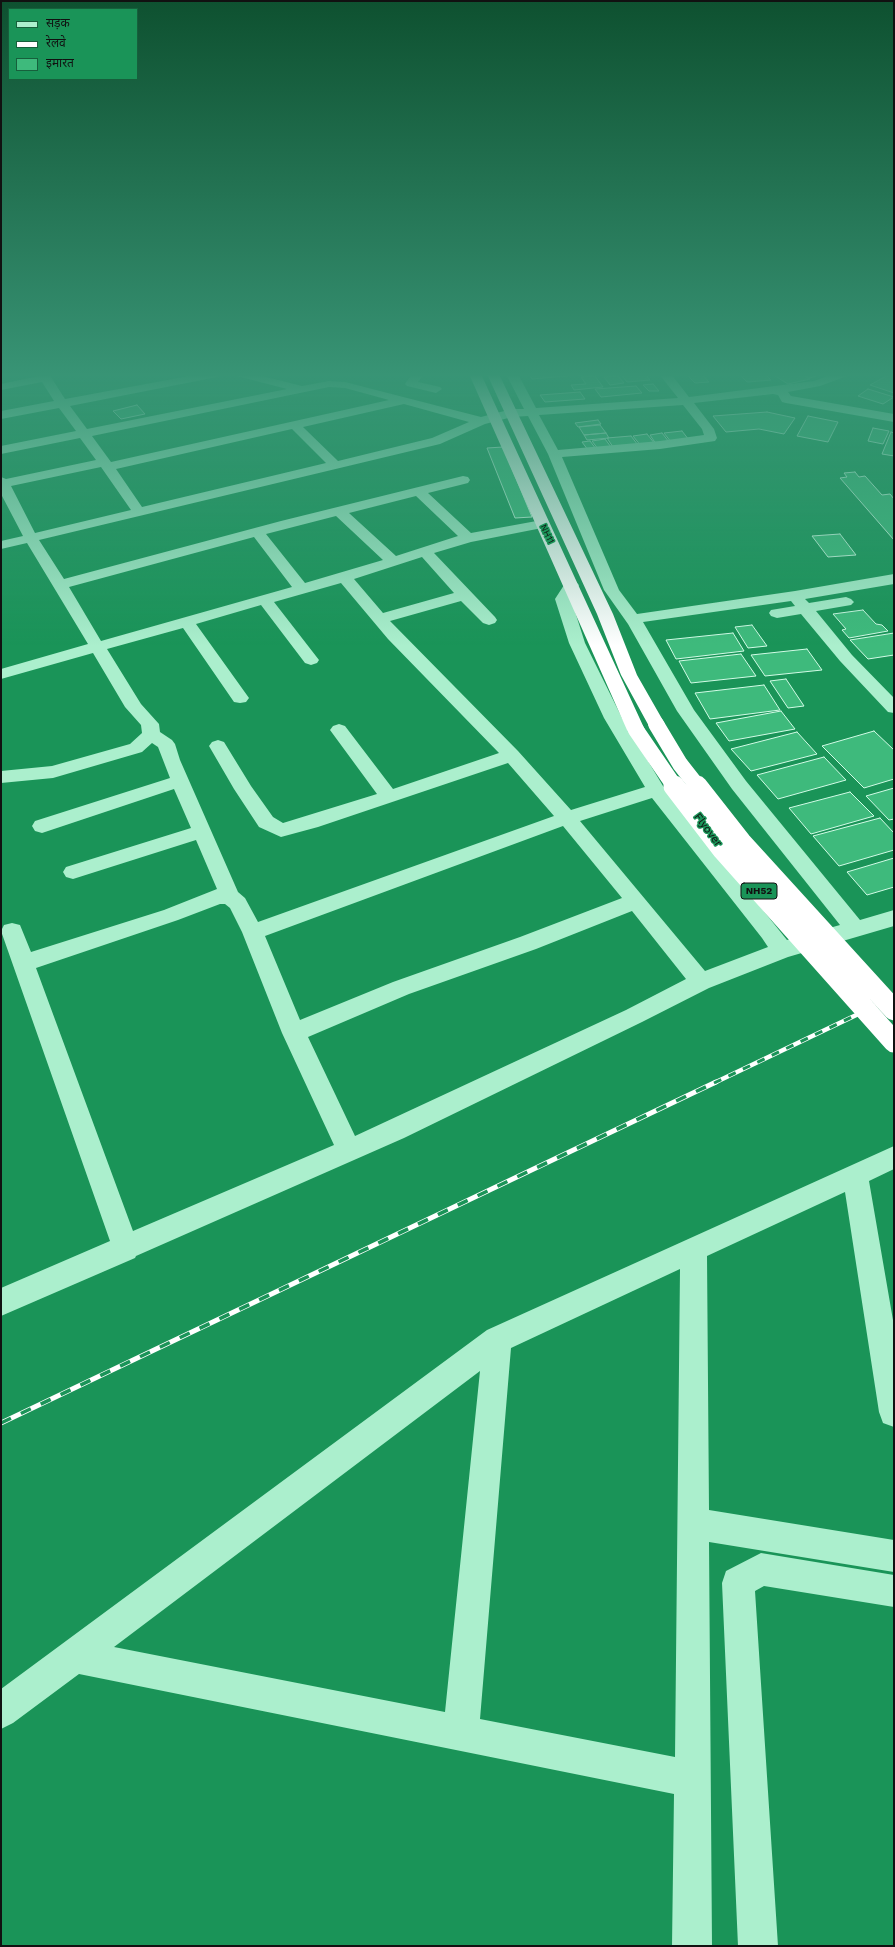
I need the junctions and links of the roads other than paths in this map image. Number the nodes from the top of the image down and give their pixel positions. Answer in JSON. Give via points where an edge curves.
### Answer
{"nodes":[{"id":1,"x":103,"y":465,"type":"edge"},
{"id":2,"x":108,"y":465,"type":"edge"},
{"id":3,"x":335,"y":465,"type":"edge"},
{"id":4,"x":516,"y":465,"type":"edge"},
{"id":5,"x":536,"y":465,"type":"edge"},
{"id":6,"x":559,"y":465,"type":"edge"},
{"id":7,"x":463,"y":480,"type":"dead end"},
{"id":8,"x":3,"y":486,"type":"edge"},
{"id":9,"x":419,"y":491,"type":"junction"},
{"id":10,"x":339,"y":511,"type":"junction"},
{"id":11,"x":138,"y":512,"type":"junction"},
{"id":12,"x":542,"y":524,"type":"junction"},
{"id":13,"x":257,"y":532,"type":"junction"},
{"id":14,"x":31,"y":538,"type":"junction"},
{"id":15,"x":468,"y":538,"type":"junction"},
{"id":16,"x":1,"y":545,"type":"edge"},
{"id":17,"x":424,"y":551,"type":"junction"},
{"id":18,"x":394,"y":562,"type":"junction"},
{"id":19,"x":344,"y":577,"type":"junction"},
{"id":20,"x":894,"y":579,"type":"edge"},
{"id":21,"x":60,"y":585,"type":"junction"},
{"id":22,"x":571,"y":585,"type":"junction"},
{"id":23,"x":591,"y":586,"type":"junction"},
{"id":24,"x":302,"y":589,"type":"junction"},
{"id":25,"x":612,"y":590,"type":"junction"},
{"id":26,"x":894,"y":593,"type":"edge"},
{"id":27,"x":464,"y":595,"type":"junction"},
{"id":28,"x":794,"y":596,"type":"junction"},
{"id":29,"x":265,"y":600,"type":"junction"},
{"id":30,"x":808,"y":609,"type":"junction"},
{"id":31,"x":379,"y":618,"type":"junction"},
{"id":32,"x":489,"y":620,"type":"dead end"},
{"id":33,"x":187,"y":622,"type":"junction"},
{"id":34,"x":636,"y":625,"type":"junction"},
{"id":35,"x":97,"y":646,"type":"junction"},
{"id":36,"x":311,"y":660,"type":"dead end"},
{"id":37,"x":1,"y":674,"type":"edge"},
{"id":38,"x":240,"y":698,"type":"dead end"},
{"id":39,"x":894,"y":708,"type":"edge"},
{"id":40,"x":339,"y":730,"type":"dead end"},
{"id":41,"x":151,"y":734,"type":"junction"},
{"id":42,"x":218,"y":746,"type":"dead end"},
{"id":43,"x":512,"y":755,"type":"junction"},
{"id":44,"x":1,"y":777,"type":"edge"},
{"id":45,"x":180,"y":781,"type":"junction"},
{"id":46,"x":656,"y":790,"type":"junction"},
{"id":47,"x":389,"y":796,"type":"junction"},
{"id":48,"x":567,"y":818,"type":"junction"},
{"id":49,"x":42,"y":826,"type":"dead end"},
{"id":50,"x":202,"y":831,"type":"junction"},
{"id":51,"x":73,"y":872,"type":"dead end"},
{"id":52,"x":230,"y":896,"type":"junction"},
{"id":53,"x":636,"y":901,"type":"junction"},
{"id":54,"x":894,"y":918,"type":"edge"},
{"id":55,"x":856,"y":930,"type":"junction"},
{"id":56,"x":12,"y":931,"type":"dead end"},
{"id":57,"x":253,"y":932,"type":"junction"},
{"id":58,"x":782,"y":950,"type":"junction"},
{"id":59,"x":24,"y":963,"type":"junction"},
{"id":60,"x":701,"y":982,"type":"junction"},
{"id":61,"x":894,"y":1010,"type":"edge"},
{"id":62,"x":294,"y":1033,"type":"junction"},
{"id":63,"x":894,"y":1042,"type":"edge"},
{"id":64,"x":349,"y":1150,"type":"junction"},
{"id":65,"x":894,"y":1157,"type":"edge"},
{"id":66,"x":855,"y":1175,"type":"junction"},
{"id":67,"x":126,"y":1249,"type":"junction"},
{"id":68,"x":694,"y":1249,"type":"junction"},
{"id":69,"x":1,"y":1302,"type":"edge"},
{"id":70,"x":497,"y":1340,"type":"junction"},
{"id":71,"x":894,"y":1412,"type":"edge"},
{"id":72,"x":693,"y":1524,"type":"junction"},
{"id":73,"x":894,"y":1556,"type":"edge"},
{"id":74,"x":894,"y":1591,"type":"edge"},
{"id":75,"x":74,"y":1656,"type":"junction"},
{"id":76,"x":1,"y":1711,"type":"edge"},
{"id":77,"x":461,"y":1733,"type":"junction"},
{"id":78,"x":692,"y":1779,"type":"junction"},
{"id":79,"x":692,"y":1946,"type":"edge"},
{"id":80,"x":758,"y":1946,"type":"edge"}],
"edges":[{"from":1,"to":8,"type":"street"},
{"from":2,"to":11,"type":"street"},
{"from":3,"to":11,"type":"street"},
{"from":4,"to":12,"type":"highway","name":"NH11","number":"NH52"},
{"from":5,"to":23,"type":"highway","number":"NH52"},
{"from":6,"to":25,"type":"street"},
{"from":7,"to":9,"type":"street"},
{"from":8,"to":14,"type":"street"},
{"from":9,"to":10,"type":"street"},
{"from":9,"to":15,"type":"street"},
{"from":10,"to":13,"type":"street"},
{"from":10,"to":18,"type":"street"},
{"from":11,"to":14,"type":"street"},
{"from":12,"to":15,"type":"street"},
{"from":12,"to":22,"type":"highway","name":"NH11","number":"NH52"},
{"from":13,"to":21,"type":"street"},
{"from":13,"to":24,"type":"street"},
{"from":14,"to":16,"type":"street"},
{"from":14,"to":21,"type":"street"},
{"from":15,"to":17,"type":"street"},
{"from":17,"to":18,"type":"street"},
{"from":17,"to":27,"type":"street"},
{"from":18,"to":19,"type":"street"},
{"from":19,"to":24,"type":"street"},
{"from":19,"to":31,"type":"street"},
{"from":20,"to":28,"type":"street"},
{"from":21,"to":35,"type":"street"},
{"from":22,"to":46,"type":"street","via":[[563,599],[577,643],[613,718]]},
{"from":22,"to":63,"type":"highway","name":"Flyover","number":"NH52","bridge":true,"via":[[593,639],[636,730],[662,770],[723,850]]},
{"from":23,"to":25,"type":"street"},
{"from":23,"to":61,"type":"highway","name":"Flyover","number":"NH52","bridge":true,"via":[[629,675],[680,764],[741,842]]},
{"from":24,"to":29,"type":"street"},
{"from":25,"to":34,"type":"street"},
{"from":26,"to":30,"type":"street"},
{"from":27,"to":31,"type":"street"},
{"from":27,"to":32,"type":"street"},
{"from":28,"to":30,"type":"street"},
{"from":28,"to":34,"type":"street"},
{"from":29,"to":33,"type":"street"},
{"from":29,"to":36,"type":"street"},
{"from":30,"to":34,"type":"street"},
{"from":30,"to":39,"type":"street","via":[[846,658]]},
{"from":31,"to":43,"type":"street"},
{"from":33,"to":35,"type":"street"},
{"from":33,"to":38,"type":"street"},
{"from":34,"to":55,"type":"street","via":[[686,711],[739,785]]},
{"from":35,"to":37,"type":"street"},
{"from":35,"to":41,"type":"street","via":[[134,707],[150,724]]},
{"from":40,"to":47,"type":"street"},
{"from":41,"to":44,"type":"street","via":[[136,748],[53,772]]},
{"from":41,"to":45,"type":"street","via":[[166,744]]},
{"from":42,"to":47,"type":"street","via":[[266,822],[281,830]]},
{"from":43,"to":47,"type":"street"},
{"from":43,"to":48,"type":"street"},
{"from":45,"to":49,"type":"street"},
{"from":45,"to":50,"type":"street"},
{"from":46,"to":48,"type":"street"},
{"from":46,"to":58,"type":"street"},
{"from":48,"to":53,"type":"street"},
{"from":48,"to":57,"type":"street"},
{"from":50,"to":51,"type":"street"},
{"from":50,"to":52,"type":"street"},
{"from":52,"to":57,"type":"street","via":[[238,903]]},
{"from":52,"to":59,"type":"street","via":[[218,896],[171,915]]},
{"from":53,"to":60,"type":"street"},
{"from":53,"to":62,"type":"street","via":[[402,988]]},
{"from":54,"to":55,"type":"street"},
{"from":55,"to":58,"type":"street"},
{"from":56,"to":59,"type":"street"},
{"from":57,"to":62,"type":"street"},
{"from":58,"to":60,"type":"street"},
{"from":59,"to":67,"type":"street"},
{"from":60,"to":64,"type":"street"},
{"from":62,"to":64,"type":"street"},
{"from":64,"to":67,"type":"street"},
{"from":65,"to":66,"type":"street"},
{"from":66,"to":68,"type":"street"},
{"from":66,"to":71,"type":"street"},
{"from":67,"to":69,"type":"street"},
{"from":68,"to":70,"type":"street"},
{"from":68,"to":72,"type":"street"},
{"from":70,"to":75,"type":"street"},
{"from":70,"to":77,"type":"street"},
{"from":72,"to":73,"type":"street"},
{"from":72,"to":78,"type":"street"},
{"from":74,"to":80,"type":"street","via":[[762,1569],[738,1583]]},
{"from":75,"to":76,"type":"street"},
{"from":75,"to":77,"type":"street"},
{"from":77,"to":78,"type":"street"},
{"from":78,"to":79,"type":"street"}]}
